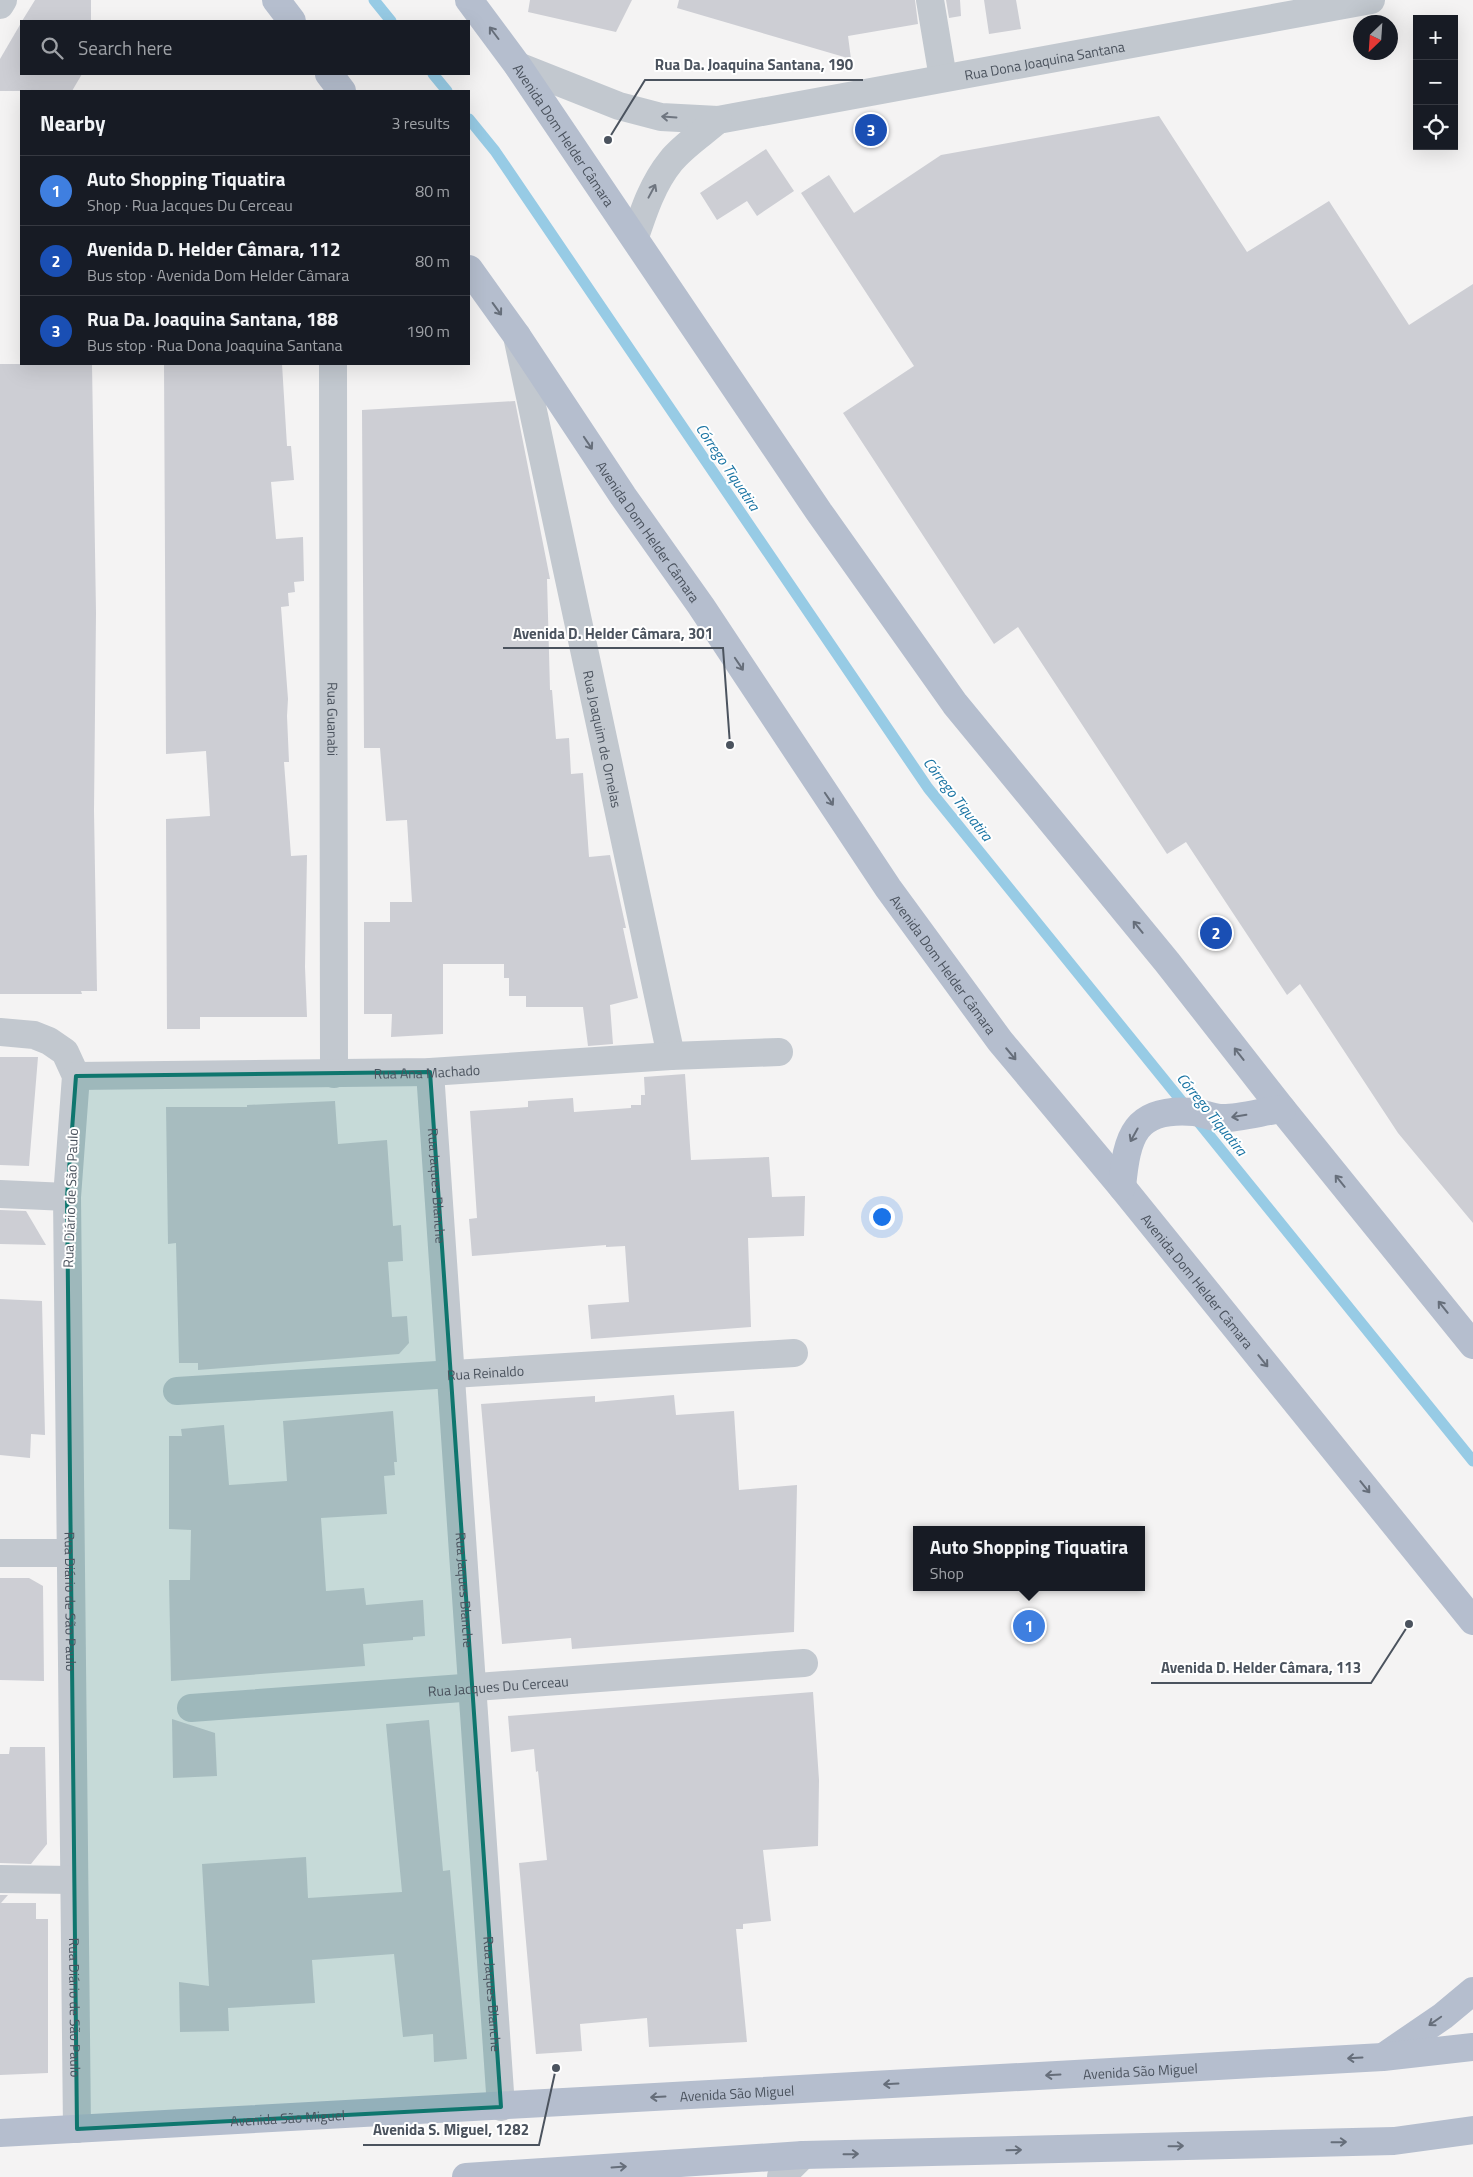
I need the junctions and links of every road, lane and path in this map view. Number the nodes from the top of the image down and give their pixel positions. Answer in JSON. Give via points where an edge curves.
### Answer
{"nodes":[{"id":1,"x":3,"y":0,"type":"edge"},
{"id":2,"x":276,"y":0,"type":"edge"},
{"id":3,"x":469,"y":0,"type":"edge"},
{"id":4,"x":930,"y":0,"type":"edge"},
{"id":5,"x":1371,"y":0,"type":"edge"},
{"id":6,"x":0,"y":5,"type":"edge"},
{"id":7,"x":291,"y":20,"type":"edge"},
{"id":8,"x":518,"y":66,"type":"junction"},
{"id":9,"x":330,"y":75,"type":"edge"},
{"id":10,"x":943,"y":78,"type":"junction"},
{"id":11,"x":341,"y":90,"type":"edge"},
{"id":12,"x":718,"y":120,"type":"junction"},
{"id":13,"x":635,"y":237,"type":"junction"},
{"id":14,"x":470,"y":270,"type":"edge"},
{"id":15,"x":517,"y":336,"type":"junction"},
{"id":16,"x":333,"y":365,"type":"edge"},
{"id":17,"x":0,"y":1032,"type":"edge"},
{"id":18,"x":779,"y":1052,"type":"dead end"},
{"id":19,"x":671,"y":1056,"type":"junction"},
{"id":20,"x":430,"y":1072,"type":"junction"},
{"id":21,"x":334,"y":1074,"type":"junction"},
{"id":22,"x":76,"y":1076,"type":"junction"},
{"id":23,"x":1282,"y":1109,"type":"junction"},
{"id":24,"x":1122,"y":1187,"type":"junction"},
{"id":25,"x":0,"y":1194,"type":"edge"},
{"id":26,"x":67,"y":1198,"type":"junction"},
{"id":27,"x":1473,"y":1345,"type":"edge"},
{"id":28,"x":794,"y":1353,"type":"dead end"},
{"id":29,"x":450,"y":1375,"type":"junction"},
{"id":30,"x":177,"y":1391,"type":"dead end"},
{"id":31,"x":0,"y":1553,"type":"edge"},
{"id":32,"x":70,"y":1553,"type":"junction"},
{"id":33,"x":1473,"y":1621,"type":"edge"},
{"id":34,"x":804,"y":1663,"type":"dead end"},
{"id":35,"x":472,"y":1687,"type":"junction"},
{"id":36,"x":191,"y":1708,"type":"dead end"},
{"id":37,"x":0,"y":1879,"type":"edge"},
{"id":38,"x":73,"y":1880,"type":"junction"},
{"id":39,"x":1473,"y":1991,"type":"edge"},
{"id":40,"x":1473,"y":2047,"type":"edge"},
{"id":41,"x":1384,"y":2057,"type":"junction"},
{"id":42,"x":501,"y":2107,"type":"junction"},
{"id":43,"x":78,"y":2129,"type":"junction"},
{"id":44,"x":1473,"y":2130,"type":"edge"},
{"id":45,"x":0,"y":2133,"type":"edge"},
{"id":46,"x":802,"y":2155,"type":"junction"},
{"id":47,"x":466,"y":2177,"type":"edge"},
{"id":48,"x":780,"y":2177,"type":"edge"}],
"edges":[{"from":1,"to":6,"type":"street"},
{"from":2,"to":7,"type":"main road"},
{"from":8,"to":3,"type":"main road","name":"Avenida Dom Helder Câmara","one_way":true},
{"from":4,"to":10,"type":"street"},
{"from":5,"to":10,"type":"street","name":"Rua Dona Joaquina Santana"},
{"from":12,"to":8,"type":"street","name":"Rua Dona Joaquina Santana","one_way":true,"via":[[661,117],[619,106]]},
{"from":8,"to":13,"type":"main road","name":"Avenida Dom Helder Câmara"},
{"from":9,"to":11,"type":"main road"},
{"from":10,"to":12,"type":"street","name":"Rua Dona Joaquina Santana"},
{"from":13,"to":12,"type":"street","name":"Rua Dona Joaquina Santana","one_way":true,"via":[[646,202],[672,159]]},
{"from":23,"to":13,"type":"main road","name":"Avenida Dom Helder Câmara","one_way":true,"via":[[1167,962],[955,704],[819,512]]},
{"from":14,"to":15,"type":"main road","name":"Avenida Dom Helder Câmara","one_way":true},
{"from":15,"to":19,"type":"street","name":"Rua Joaquim de Ornelas"},
{"from":15,"to":24,"type":"main road","name":"Avenida Dom Helder Câmara","one_way":true,"via":[[888,888],[1000,1041]]},
{"from":16,"to":21,"type":"street","name":"Rua Guanabi"},
{"from":17,"to":22,"type":"street","via":[[34,1035],[49,1041],[65,1052]]},
{"from":18,"to":19,"type":"street","name":"Rua Ana Machado"},
{"from":19,"to":20,"type":"street","name":"Rua Ana Machado"},
{"from":20,"to":21,"type":"street","name":"Rua Ana Machado"},
{"from":20,"to":29,"type":"street","name":"Rua Jaques Blanche"},
{"from":21,"to":22,"type":"street","name":"Rua Ana Machado"},
{"from":22,"to":26,"type":"street","name":"Rua Diário de São Paulo"},
{"from":23,"to":24,"type":"main road","one_way":true,"via":[[1221,1118],[1185,1112],[1151,1117],[1135,1131],[1125,1153]]},
{"from":27,"to":23,"type":"main road","name":"Avenida Dom Helder Câmara","one_way":true},
{"from":24,"to":33,"type":"main road","name":"Avenida Dom Helder Câmara","one_way":true},
{"from":25,"to":26,"type":"street"},
{"from":26,"to":32,"type":"street","name":"Rua Diário de São Paulo"},
{"from":28,"to":29,"type":"street","name":"Rua Reinaldo"},
{"from":29,"to":30,"type":"street","name":"Rua Reinaldo"},
{"from":29,"to":35,"type":"street","name":"Rua Jaques Blanche"},
{"from":31,"to":32,"type":"street"},
{"from":32,"to":38,"type":"street","name":"Rua Diário de São Paulo"},
{"from":34,"to":35,"type":"street","name":"Rua Jacques Du Cerceau"},
{"from":35,"to":36,"type":"street","name":"Rua Jacques Du Cerceau"},
{"from":35,"to":42,"type":"street","name":"Rua Jaques Blanche"},
{"from":37,"to":38,"type":"street"},
{"from":38,"to":43,"type":"street","name":"Rua Diário de São Paulo"},
{"from":39,"to":41,"type":"main road","one_way":true},
{"from":40,"to":41,"type":"main road","name":"Avenida São Miguel"},
{"from":41,"to":42,"type":"main road","name":"Avenida São Miguel","one_way":true},
{"from":42,"to":43,"type":"main road","name":"Avenida São Miguel"},
{"from":43,"to":45,"type":"main road","name":"Avenida São Miguel"},
{"from":46,"to":44,"type":"main road","one_way":true,"via":[[1394,2141]]},
{"from":47,"to":46,"type":"main road","one_way":true},
{"from":46,"to":48,"type":"street"}]}
